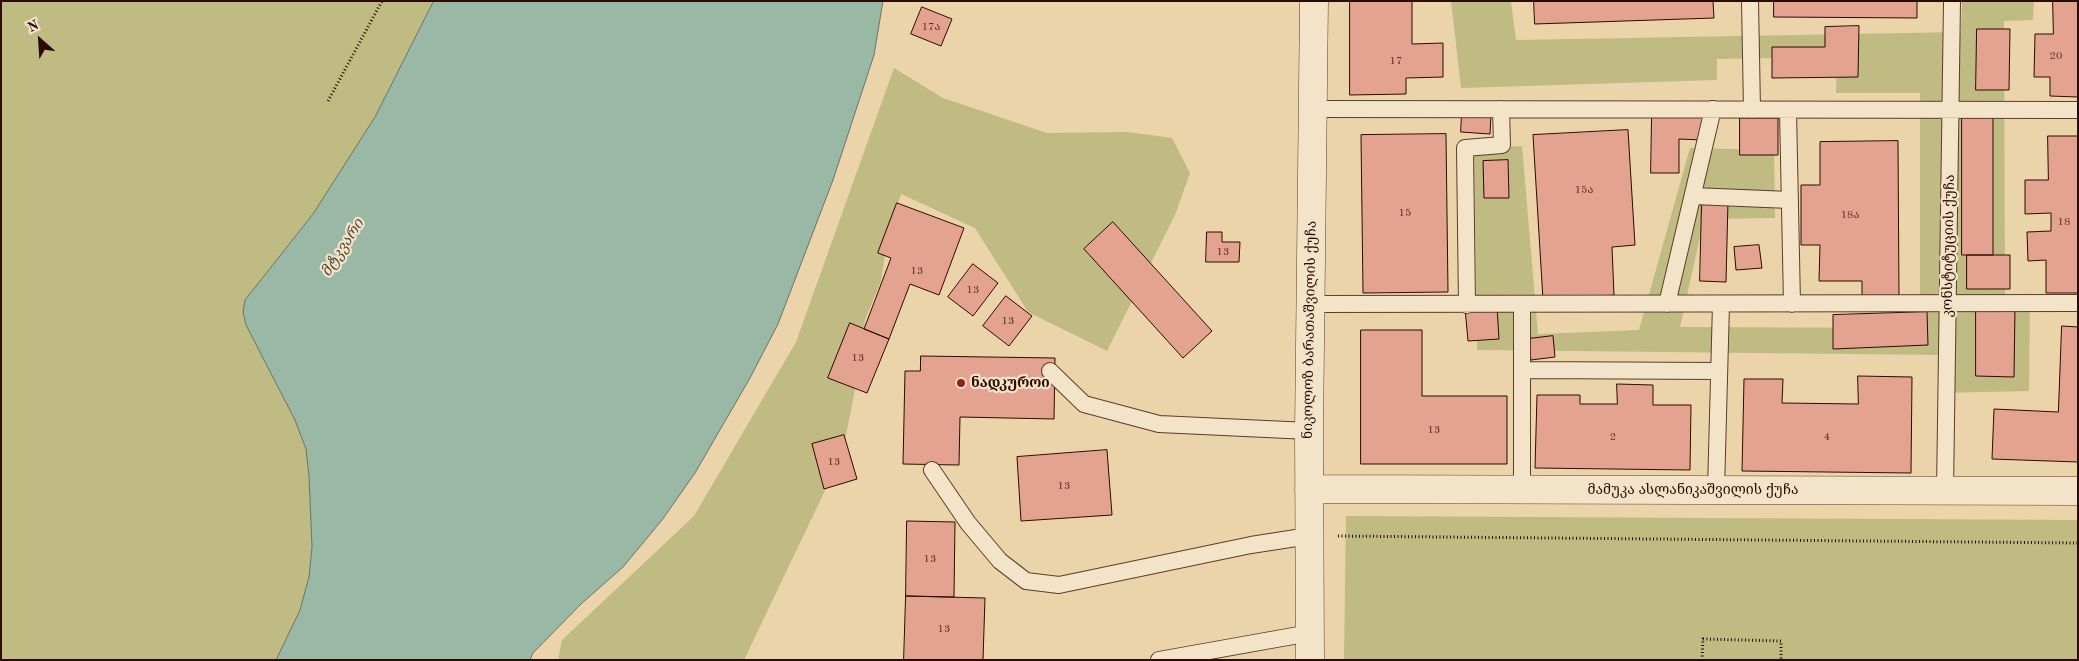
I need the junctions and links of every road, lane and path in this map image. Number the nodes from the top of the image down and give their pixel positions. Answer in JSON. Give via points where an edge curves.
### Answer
{"nodes":[{"id":1,"x":382,"y":1,"type":"edge"},
{"id":2,"x":1314,"y":1,"type":"edge"},
{"id":3,"x":1750,"y":1,"type":"edge"},
{"id":4,"x":1952,"y":1,"type":"edge"},
{"id":5,"x":328,"y":101,"type":"dead end"},
{"id":6,"x":1312,"y":108,"type":"junction"},
{"id":7,"x":1501,"y":109,"type":"junction"},
{"id":8,"x":1713,"y":109,"type":"junction"},
{"id":9,"x":1952,"y":109,"type":"junction"},
{"id":10,"x":1752,"y":110,"type":"junction"},
{"id":11,"x":1788,"y":110,"type":"junction"},
{"id":12,"x":2078,"y":110,"type":"edge"},
{"id":13,"x":1693,"y":196,"type":"junction"},
{"id":14,"x":1790,"y":200,"type":"junction"},
{"id":15,"x":1948,"y":303,"type":"junction"},
{"id":16,"x":2078,"y":303,"type":"edge"},
{"id":17,"x":1310,"y":304,"type":"junction"},
{"id":18,"x":1522,"y":304,"type":"junction"},
{"id":19,"x":1667,"y":304,"type":"junction"},
{"id":20,"x":1721,"y":304,"type":"junction"},
{"id":21,"x":1792,"y":304,"type":"junction"},
{"id":22,"x":1467,"y":305,"type":"junction"},
{"id":23,"x":1522,"y":370,"type":"junction"},
{"id":24,"x":1050,"y":371,"type":"dead end"},
{"id":25,"x":1719,"y":371,"type":"junction"},
{"id":26,"x":1309,"y":431,"type":"junction"},
{"id":27,"x":932,"y":470,"type":"dead end"},
{"id":28,"x":1309,"y":489,"type":"junction"},
{"id":29,"x":1522,"y":490,"type":"junction"},
{"id":30,"x":1716,"y":490,"type":"junction"},
{"id":31,"x":1945,"y":491,"type":"junction"},
{"id":32,"x":2078,"y":491,"type":"edge"},
{"id":33,"x":1309,"y":536,"type":"junction"},
{"id":34,"x":2078,"y":543,"type":"edge"},
{"id":35,"x":1310,"y":633,"type":"junction"},
{"id":36,"x":1159,"y":660,"type":"edge"},
{"id":37,"x":1310,"y":660,"type":"edge"},
{"id":38,"x":1702,"y":660,"type":"edge"},
{"id":39,"x":1781,"y":660,"type":"edge"}],
"edges":[{"from":1,"to":5,"type":"path"},
{"from":2,"to":6,"type":"street","name":"ნიკოლოზ ბარათაშვილის ქუჩა"},
{"from":3,"to":10,"type":"lane"},
{"from":4,"to":9,"type":"lane","name":"კონსტიტუციის ქუჩა"},
{"from":6,"to":7,"type":"lane"},
{"from":6,"to":17,"type":"street","name":"ნიკოლოზ ბარათაშვილის ქუჩა"},
{"from":7,"to":8,"type":"lane"},
{"from":7,"to":22,"type":"lane","via":[[1502,145],[1465,148]]},
{"from":8,"to":10,"type":"lane"},
{"from":8,"to":13,"type":"lane"},
{"from":9,"to":11,"type":"lane"},
{"from":9,"to":12,"type":"lane"},
{"from":9,"to":15,"type":"lane","name":"კონსტიტუციის ქუჩა"},
{"from":10,"to":11,"type":"lane"},
{"from":11,"to":14,"type":"lane"},
{"from":13,"to":14,"type":"lane"},
{"from":13,"to":19,"type":"lane"},
{"from":14,"to":21,"type":"lane"},
{"from":15,"to":16,"type":"lane"},
{"from":15,"to":21,"type":"lane"},
{"from":15,"to":31,"type":"lane","name":"კონსტიტუციის ქუჩა"},
{"from":17,"to":22,"type":"lane"},
{"from":17,"to":26,"type":"street","name":"ნიკოლოზ ბარათაშვილის ქუჩა"},
{"from":18,"to":19,"type":"lane"},
{"from":18,"to":22,"type":"lane"},
{"from":18,"to":23,"type":"lane"},
{"from":19,"to":20,"type":"lane"},
{"from":20,"to":21,"type":"lane"},
{"from":20,"to":25,"type":"lane"},
{"from":23,"to":25,"type":"lane"},
{"from":23,"to":29,"type":"lane"},
{"from":24,"to":26,"type":"lane","via":[[1084,404],[1159,424]]},
{"from":25,"to":30,"type":"lane"},
{"from":26,"to":28,"type":"street","name":"ნიკოლოზ ბარათაშვილის ქუჩა"},
{"from":27,"to":33,"type":"lane","via":[[968,523],[1000,562],[1026,581],[1059,584]]},
{"from":28,"to":29,"type":"street","name":"მამუკა ასლანიკაშვილის ქუჩა"},
{"from":28,"to":33,"type":"street","name":"ნიკოლოზ ბარათაშვილის ქუჩა"},
{"from":29,"to":30,"type":"street","name":"მამუკა ასლანიკაშვილის ქუჩა"},
{"from":30,"to":31,"type":"street","name":"მამუკა ასლანიკაშვილის ქუჩა"},
{"from":31,"to":32,"type":"street","name":"მამუკა ასლანიკაშვილის ქუჩა"},
{"from":33,"to":34,"type":"path"},
{"from":33,"to":35,"type":"street","name":"ნიკოლოზ ბარათაშვილის ქუჩა"},
{"from":35,"to":36,"type":"lane"},
{"from":35,"to":37,"type":"street","name":"ნიკოლოზ ბარათაშვილის ქუჩა"},
{"from":38,"to":39,"type":"path","via":[[1702,639],[1781,641]]}]}
